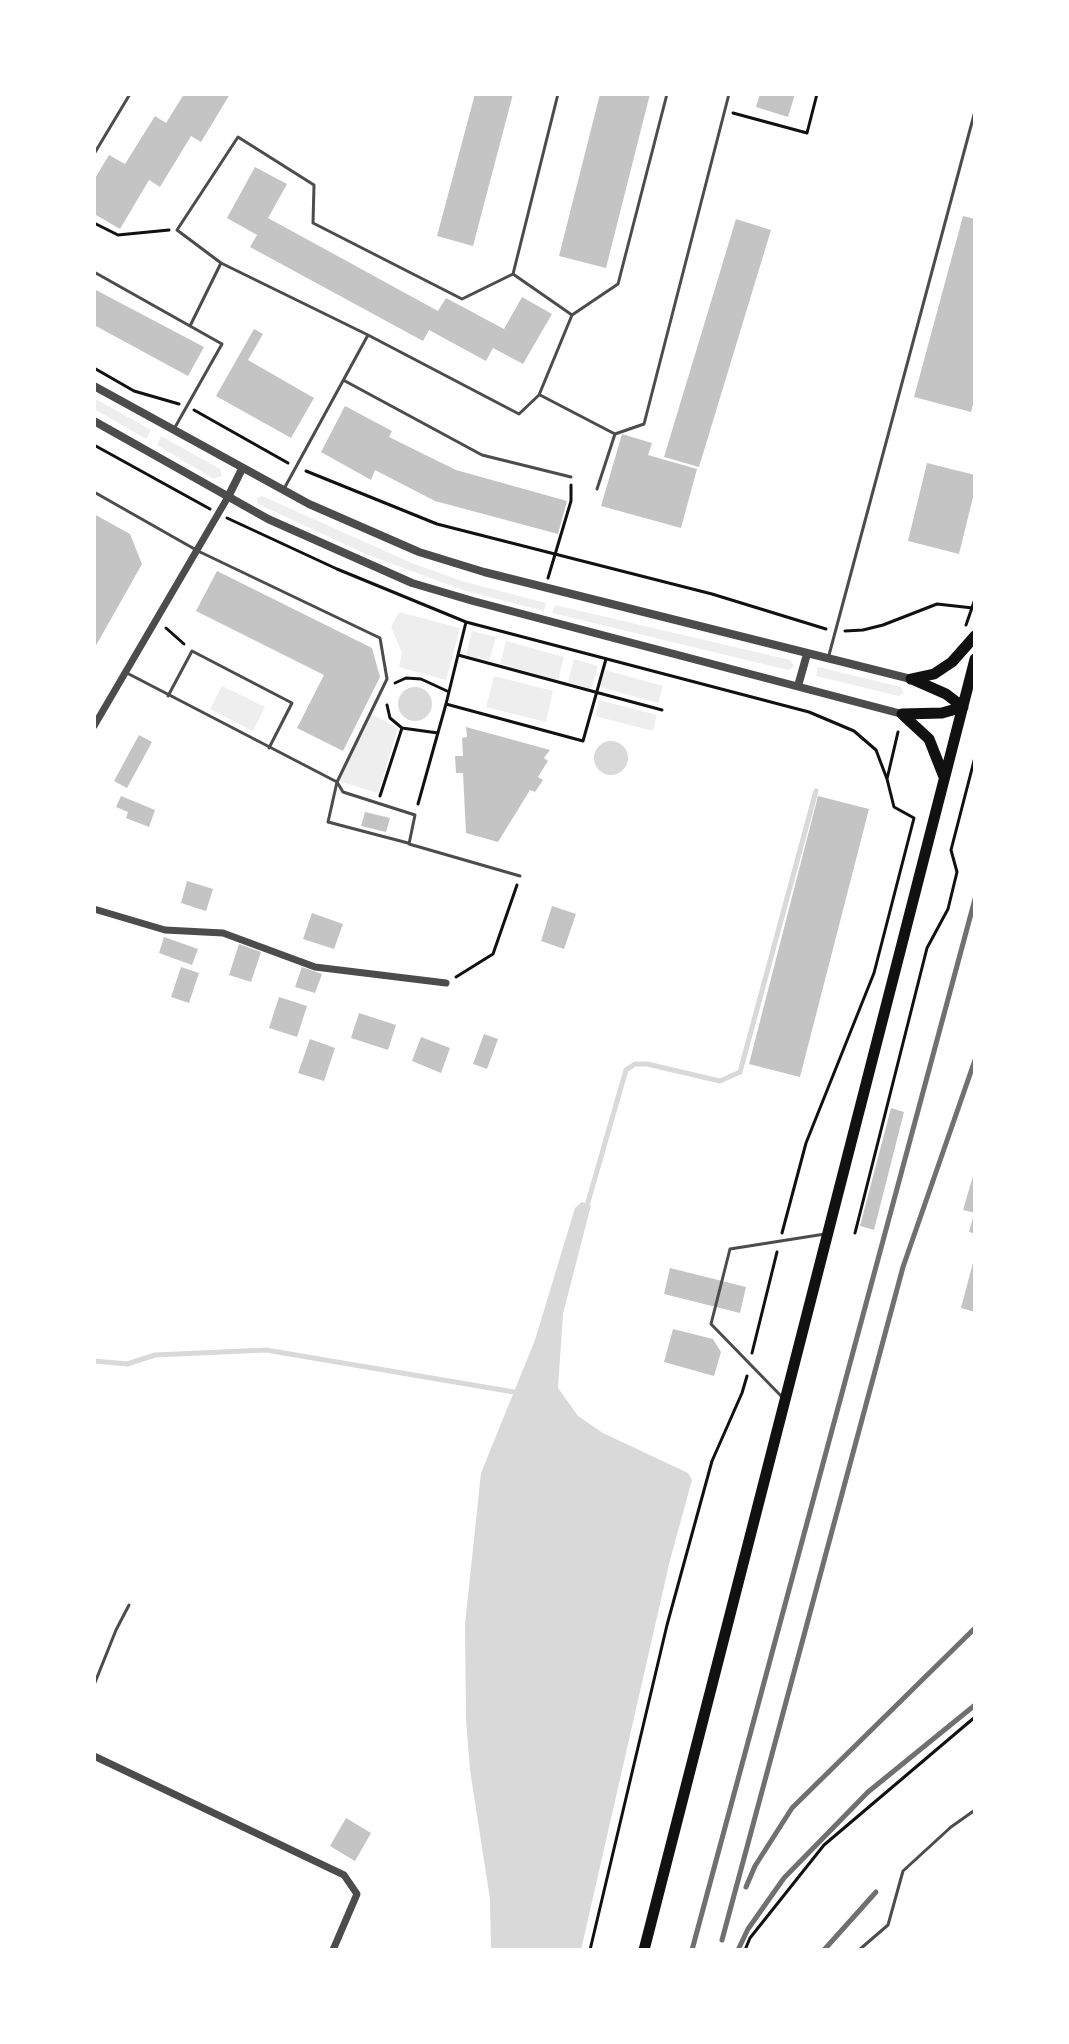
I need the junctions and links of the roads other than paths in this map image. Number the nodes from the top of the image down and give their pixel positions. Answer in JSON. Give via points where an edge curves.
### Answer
{"nodes":[{"id":1,"x":130,"y":94,"type":"edge"},
{"id":2,"x":558,"y":94,"type":"edge"},
{"id":3,"x":667,"y":94,"type":"edge"},
{"id":4,"x":729,"y":94,"type":"edge"},
{"id":5,"x":975,"y":111,"type":"edge"},
{"id":6,"x":94,"y":154,"type":"edge"},
{"id":7,"x":221,"y":263,"type":"junction"},
{"id":8,"x":94,"y":272,"type":"edge"},
{"id":9,"x":513,"y":274,"type":"junction"},
{"id":10,"x":572,"y":315,"type":"junction"},
{"id":11,"x":190,"y":326,"type":"junction"},
{"id":12,"x":368,"y":335,"type":"junction"},
{"id":13,"x":345,"y":381,"type":"junction"},
{"id":14,"x":94,"y":386,"type":"edge"},
{"id":15,"x":539,"y":395,"type":"junction"},
{"id":16,"x":94,"y":421,"type":"edge"},
{"id":17,"x":173,"y":431,"type":"junction"},
{"id":18,"x":615,"y":434,"type":"junction"},
{"id":19,"x":242,"y":469,"type":"junction"},
{"id":20,"x":571,"y":477,"type":"road end"},
{"id":21,"x":597,"y":489,"type":"dead end"},
{"id":22,"x":283,"y":491,"type":"junction"},
{"id":23,"x":94,"y":492,"type":"edge"},
{"id":24,"x":228,"y":497,"type":"junction"},
{"id":25,"x":198,"y":551,"type":"junction"},
{"id":26,"x":975,"y":636,"type":"edge"},
{"id":27,"x":807,"y":654,"type":"junction"},
{"id":28,"x":828,"y":659,"type":"junction"},
{"id":29,"x":975,"y":659,"type":"edge"},
{"id":30,"x":125,"y":672,"type":"junction"},
{"id":31,"x":911,"y":679,"type":"junction"},
{"id":32,"x":798,"y":686,"type":"junction"},
{"id":33,"x":168,"y":696,"type":"junction"},
{"id":34,"x":963,"y":707,"type":"junction"},
{"id":35,"x":902,"y":714,"type":"junction"},
{"id":36,"x":94,"y":726,"type":"edge"},
{"id":37,"x":269,"y":748,"type":"junction"},
{"id":38,"x":944,"y":777,"type":"junction"},
{"id":39,"x":337,"y":782,"type":"junction"},
{"id":40,"x":409,"y":844,"type":"junction"},
{"id":41,"x":520,"y":876,"type":"road end"},
{"id":42,"x":94,"y":909,"type":"edge"},
{"id":43,"x":446,"y":983,"type":"road end"},
{"id":44,"x":828,"y":1233,"type":"junction"},
{"id":45,"x":786,"y":1401,"type":"junction"},
{"id":46,"x":129,"y":1605,"type":"dead end"},
{"id":47,"x":94,"y":1685,"type":"edge"},
{"id":48,"x":94,"y":1756,"type":"edge"},
{"id":49,"x":975,"y":1810,"type":"edge"},
{"id":50,"x":333,"y":1950,"type":"edge"},
{"id":51,"x":644,"y":1950,"type":"edge"},
{"id":52,"x":859,"y":1950,"type":"edge"}],
"edges":[{"from":1,"to":6,"type":"lane"},
{"from":2,"to":9,"type":"lane"},
{"from":3,"to":10,"type":"lane","via":[[618,284]]},
{"from":4,"to":18,"type":"lane","via":[[644,424]]},
{"from":5,"to":28,"type":"lane"},
{"from":7,"to":9,"type":"lane","via":[[177,230],[238,137],[314,185],[313,223],[462,299]]},
{"from":7,"to":11,"type":"lane"},
{"from":7,"to":12,"type":"lane"},
{"from":8,"to":11,"type":"lane"},
{"from":9,"to":10,"type":"lane"},
{"from":10,"to":15,"type":"lane"},
{"from":11,"to":17,"type":"lane","via":[[222,344]]},
{"from":12,"to":13,"type":"lane"},
{"from":12,"to":15,"type":"lane","via":[[519,414]]},
{"from":13,"to":20,"type":"lane","via":[[482,455]]},
{"from":13,"to":22,"type":"lane"},
{"from":14,"to":17,"type":"street"},
{"from":15,"to":18,"type":"lane"},
{"from":16,"to":24,"type":"street"},
{"from":17,"to":19,"type":"street"},
{"from":18,"to":21,"type":"lane"},
{"from":19,"to":22,"type":"street"},
{"from":19,"to":24,"type":"street"},
{"from":22,"to":27,"type":"street","via":[[419,552]]},
{"from":23,"to":25,"type":"lane"},
{"from":24,"to":25,"type":"street"},
{"from":24,"to":32,"type":"street","via":[[325,547],[412,583]]},
{"from":25,"to":30,"type":"street"},
{"from":25,"to":39,"type":"lane","via":[[380,638],[387,679]]},
{"from":26,"to":31,"type":"main road","via":[[952,662],[934,674]]},
{"from":27,"to":28,"type":"street"},
{"from":27,"to":32,"type":"street"},
{"from":28,"to":31,"type":"street"},
{"from":29,"to":34,"type":"main road"},
{"from":30,"to":33,"type":"lane"},
{"from":30,"to":36,"type":"street"},
{"from":31,"to":34,"type":"main road"},
{"from":32,"to":35,"type":"street"},
{"from":33,"to":37,"type":"lane"},
{"from":33,"to":37,"type":"lane","via":[[192,651],[292,703]]},
{"from":34,"to":35,"type":"main road"},
{"from":34,"to":38,"type":"main road"},
{"from":35,"to":38,"type":"main road","via":[[929,739]]},
{"from":37,"to":39,"type":"lane"},
{"from":38,"to":44,"type":"main road"},
{"from":39,"to":40,"type":"lane","via":[[343,792],[415,815]]},
{"from":39,"to":40,"type":"lane","via":[[328,822]]},
{"from":40,"to":41,"type":"lane"},
{"from":42,"to":43,"type":"street","via":[[165,930],[223,933],[315,967]]},
{"from":44,"to":45,"type":"main road"},
{"from":44,"to":45,"type":"lane","via":[[730,1249],[711,1324]]},
{"from":45,"to":51,"type":"main road"},
{"from":46,"to":47,"type":"lane"},
{"from":48,"to":50,"type":"street","via":[[344,1875],[357,1894]]},
{"from":49,"to":52,"type":"lane","via":[[903,1871],[888,1925]]}]}
